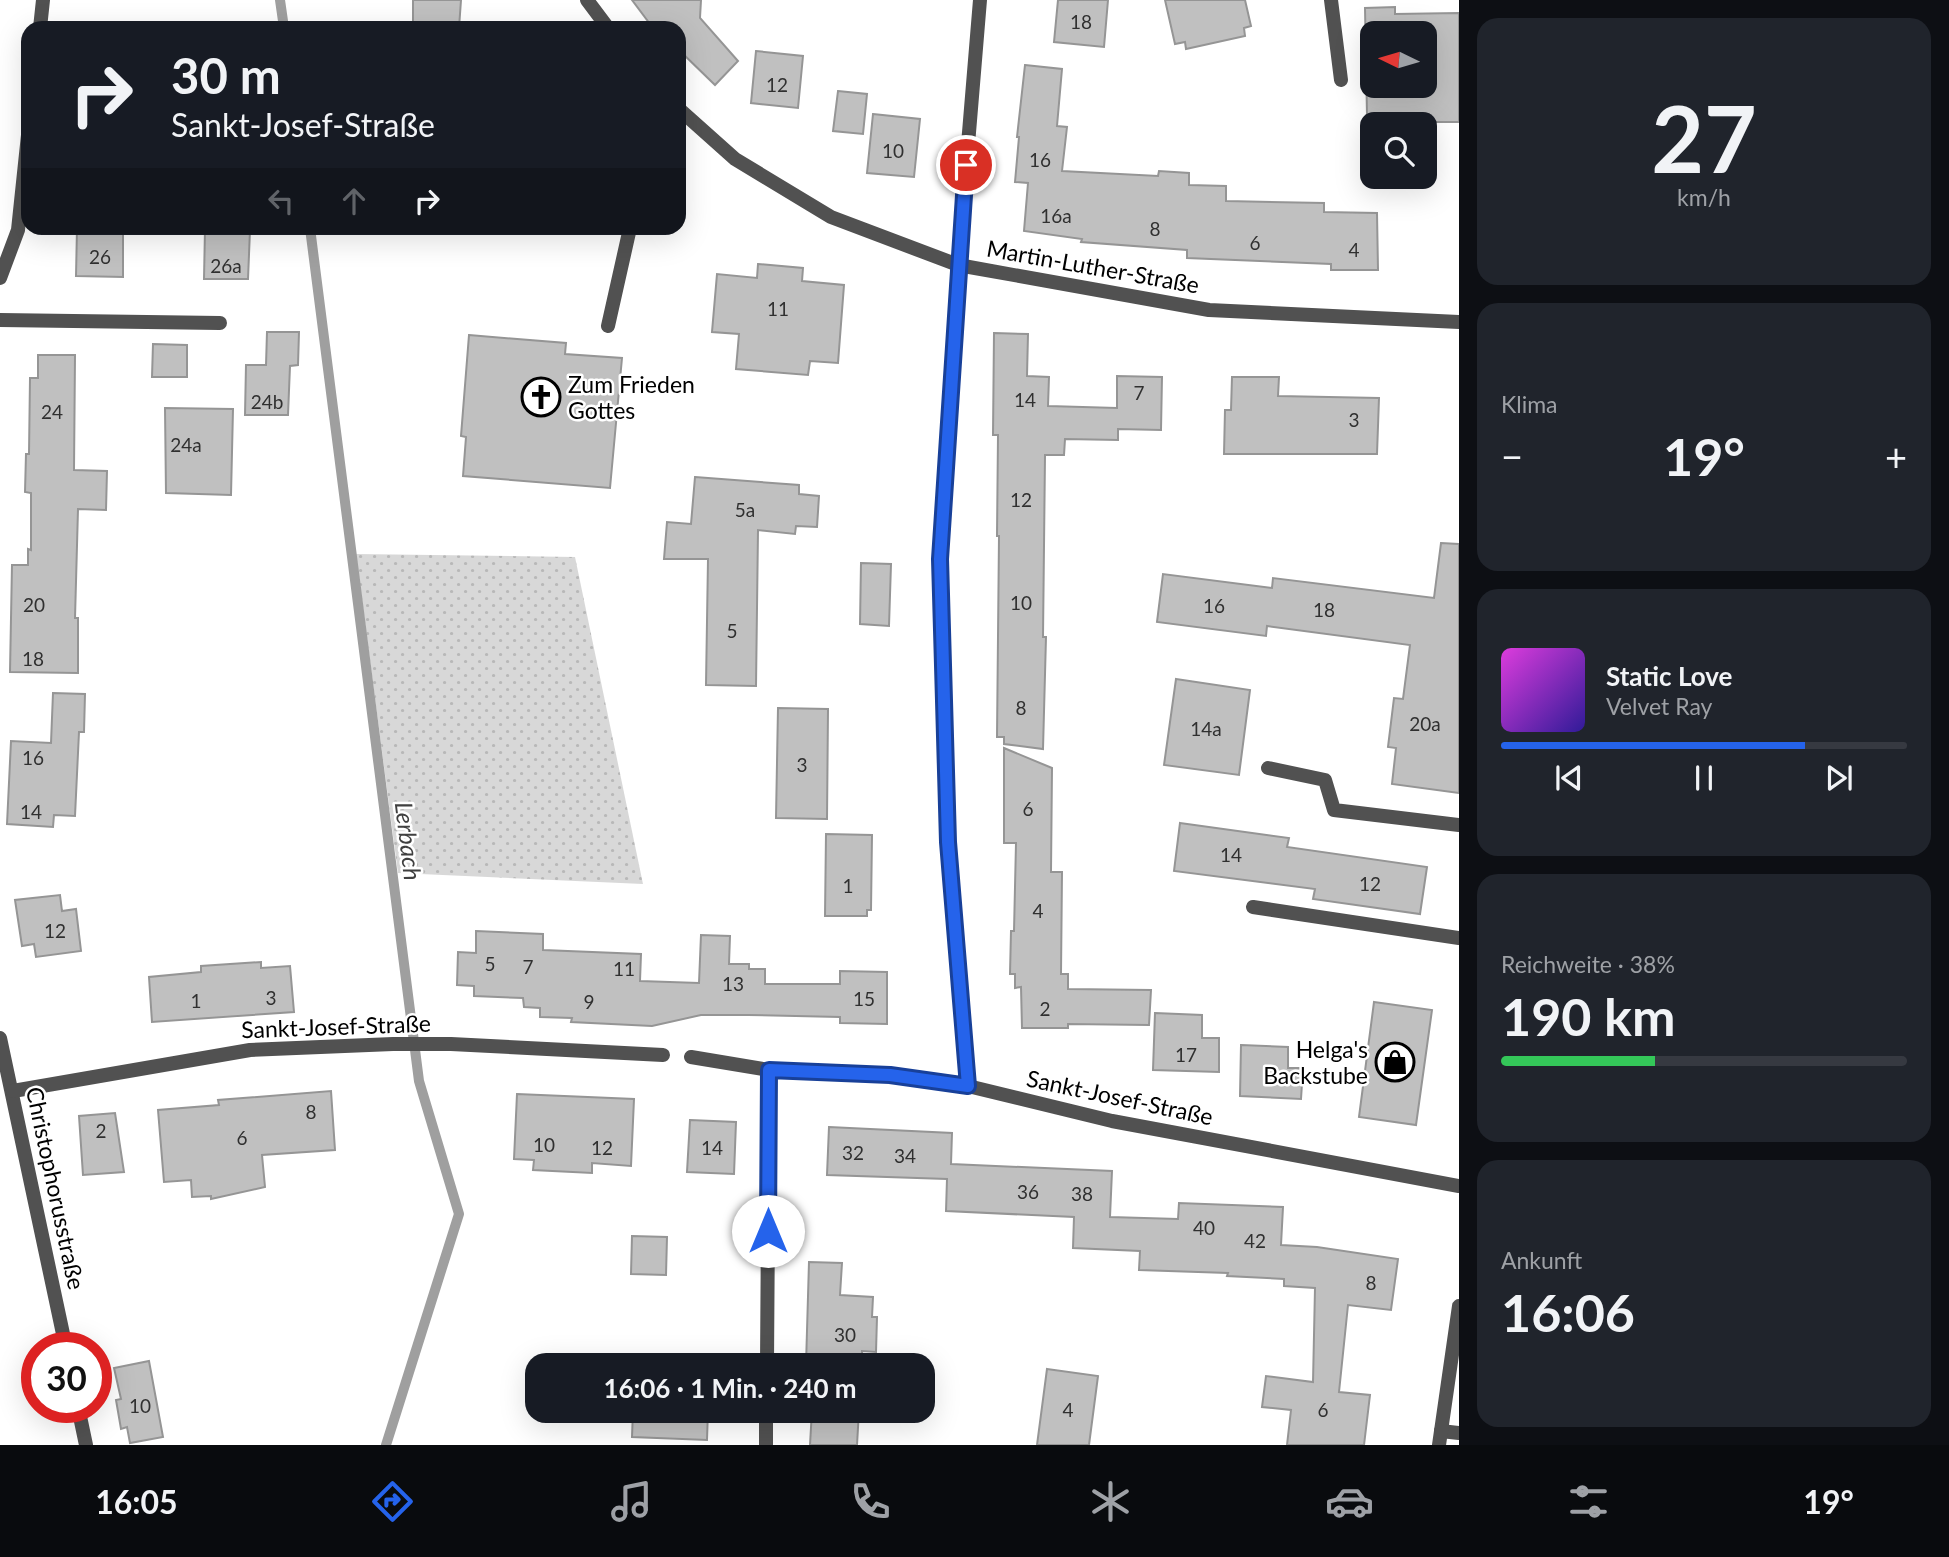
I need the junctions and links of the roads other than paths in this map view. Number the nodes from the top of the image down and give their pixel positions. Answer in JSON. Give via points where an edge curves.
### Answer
{"nodes":[{"id":1,"x":43,"y":0,"type":"edge"},
{"id":2,"x":587,"y":0,"type":"edge"},
{"id":3,"x":980,"y":0,"type":"edge"},
{"id":4,"x":1331,"y":0,"type":"edge"},
{"id":5,"x":41,"y":21,"type":"edge"},
{"id":6,"x":603,"y":21,"type":"edge"},
{"id":7,"x":1341,"y":80,"type":"dead end"},
{"id":8,"x":686,"y":115,"type":"edge"},
{"id":9,"x":21,"y":202,"type":"edge"},
{"id":10,"x":628,"y":235,"type":"edge"},
{"id":11,"x":958,"y":265,"type":"junction"},
{"id":12,"x":0,"y":278,"type":"edge"},
{"id":13,"x":0,"y":320,"type":"edge"},
{"id":14,"x":1459,"y":322,"type":"edge"},
{"id":15,"x":220,"y":323,"type":"dead end"},
{"id":16,"x":608,"y":326,"type":"dead end"},
{"id":17,"x":1268,"y":768,"type":"dead end"},
{"id":18,"x":1459,"y":825,"type":"edge"},
{"id":19,"x":1253,"y":907,"type":"dead end"},
{"id":20,"x":1459,"y":938,"type":"edge"},
{"id":21,"x":0,"y":1038,"type":"edge"},
{"id":22,"x":663,"y":1055,"type":"dead end"},
{"id":23,"x":691,"y":1057,"type":"dead end"},
{"id":24,"x":769,"y":1070,"type":"junction"},
{"id":25,"x":968,"y":1086,"type":"junction"},
{"id":26,"x":13,"y":1091,"type":"junction"},
{"id":27,"x":1459,"y":1186,"type":"edge"},
{"id":28,"x":1459,"y":1306,"type":"edge"},
{"id":29,"x":63,"y":1332,"type":"edge"},
{"id":30,"x":767,"y":1353,"type":"edge"},
{"id":31,"x":81,"y":1423,"type":"edge"},
{"id":32,"x":766,"y":1423,"type":"edge"},
{"id":33,"x":1459,"y":1433,"type":"edge"},
{"id":34,"x":1440,"y":1438,"type":"edge"},
{"id":35,"x":86,"y":1445,"type":"edge"},
{"id":36,"x":766,"y":1445,"type":"edge"}],
"edges":[{"from":1,"to":5,"type":"street"},
{"from":2,"to":6,"type":"street"},
{"from":3,"to":11,"type":"street"},
{"from":4,"to":7,"type":"street"},
{"from":8,"to":11,"type":"street","name":"Martin-Luther-Straße","via":[[735,159],[831,216]]},
{"from":9,"to":12,"type":"street","via":[[18,230]]},
{"from":10,"to":16,"type":"street"},
{"from":11,"to":14,"type":"street","name":"Martin-Luther-Straße","via":[[1209,310]]},
{"from":11,"to":25,"type":"street","via":[[940,559],[948,842]]},
{"from":13,"to":15,"type":"street"},
{"from":17,"to":18,"type":"street","via":[[1325,780],[1334,810]]},
{"from":19,"to":20,"type":"street"},
{"from":21,"to":26,"type":"street","name":"Christophorusstraße"},
{"from":22,"to":26,"type":"street","name":"Sankt-Josef-Straße","via":[[451,1044],[250,1049]]},
{"from":23,"to":24,"type":"street","name":"Sankt-Josef-Straße"},
{"from":24,"to":25,"type":"street","name":"Sankt-Josef-Straße","via":[[890,1075]]},
{"from":24,"to":30,"type":"street"},
{"from":25,"to":27,"type":"street","name":"Sankt-Josef-Straße","via":[[1112,1121]]},
{"from":26,"to":29,"type":"street","name":"Christophorusstraße"},
{"from":28,"to":34,"type":"street"},
{"from":31,"to":35,"type":"street"},
{"from":32,"to":36,"type":"street"},
{"from":33,"to":34,"type":"street"}]}
